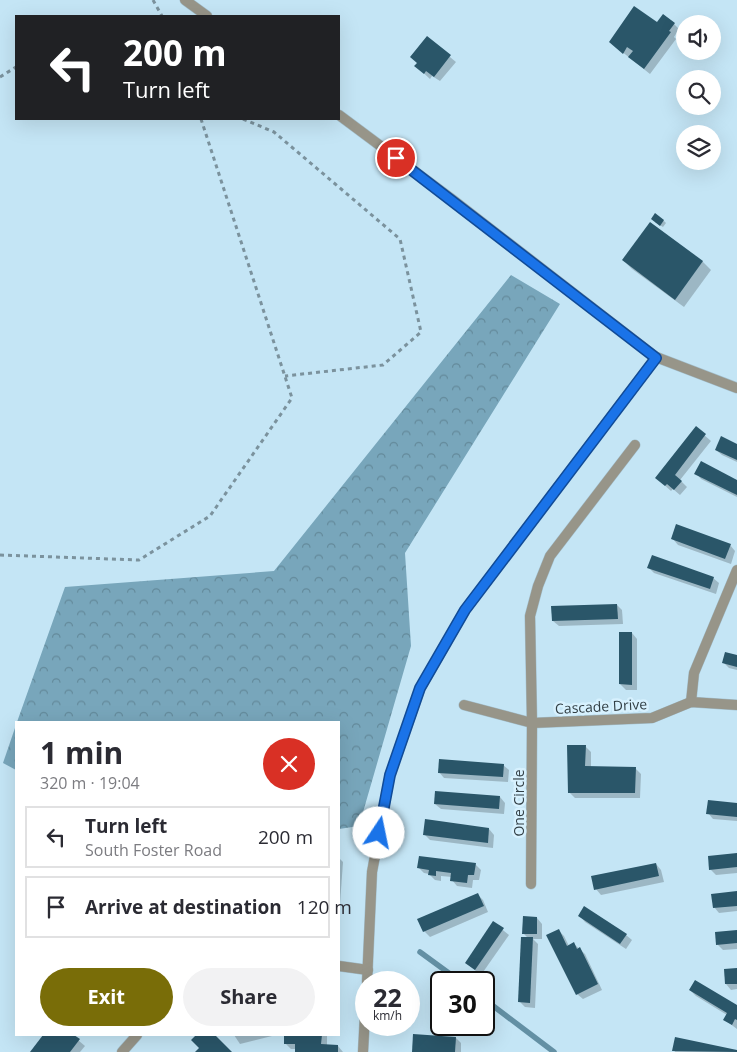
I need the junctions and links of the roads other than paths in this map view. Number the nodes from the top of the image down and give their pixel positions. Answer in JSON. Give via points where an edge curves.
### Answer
{"nodes":[{"id":1,"x":185,"y":0,"type":"edge"},
{"id":2,"x":206,"y":15,"type":"edge"},
{"id":3,"x":340,"y":116,"type":"edge"},
{"id":4,"x":656,"y":358,"type":"junction"},
{"id":5,"x":737,"y":388,"type":"edge"},
{"id":6,"x":635,"y":445,"type":"dead end"},
{"id":7,"x":737,"y":570,"type":"edge"},
{"id":8,"x":691,"y":702,"type":"junction"},
{"id":9,"x":464,"y":705,"type":"dead end"},
{"id":10,"x":737,"y":705,"type":"edge"},
{"id":11,"x":532,"y":723,"type":"junction"},
{"id":12,"x":531,"y":884,"type":"dead end"},
{"id":13,"x":340,"y":966,"type":"edge"},
{"id":14,"x":368,"y":970,"type":"joint"},
{"id":15,"x":136,"y":1036,"type":"edge"},
{"id":16,"x":364,"y":1036,"type":"edge"},
{"id":17,"x":122,"y":1052,"type":"edge"},
{"id":18,"x":363,"y":1052,"type":"edge"}],
"edges":[{"from":1,"to":2,"type":"street"},
{"from":3,"to":4,"type":"street"},
{"from":4,"to":5,"type":"street"},
{"from":4,"to":14,"type":"street","via":[[465,610],[420,688],[390,775],[379,833],[372,872]]},
{"from":6,"to":11,"type":"street","name":"One Circle","via":[[550,556],[538,586],[530,616]]},
{"from":7,"to":8,"type":"street","via":[[694,673]]},
{"from":8,"to":10,"type":"street","name":"Cascade Drive"},
{"from":8,"to":11,"type":"street","name":"Cascade Drive","via":[[652,718]]},
{"from":9,"to":11,"type":"street","name":"Cascade Drive"},
{"from":11,"to":12,"type":"street","name":"One Circle"},
{"from":13,"to":14,"type":"street"},
{"from":15,"to":17,"type":"street"},
{"from":16,"to":18,"type":"street"}]}
